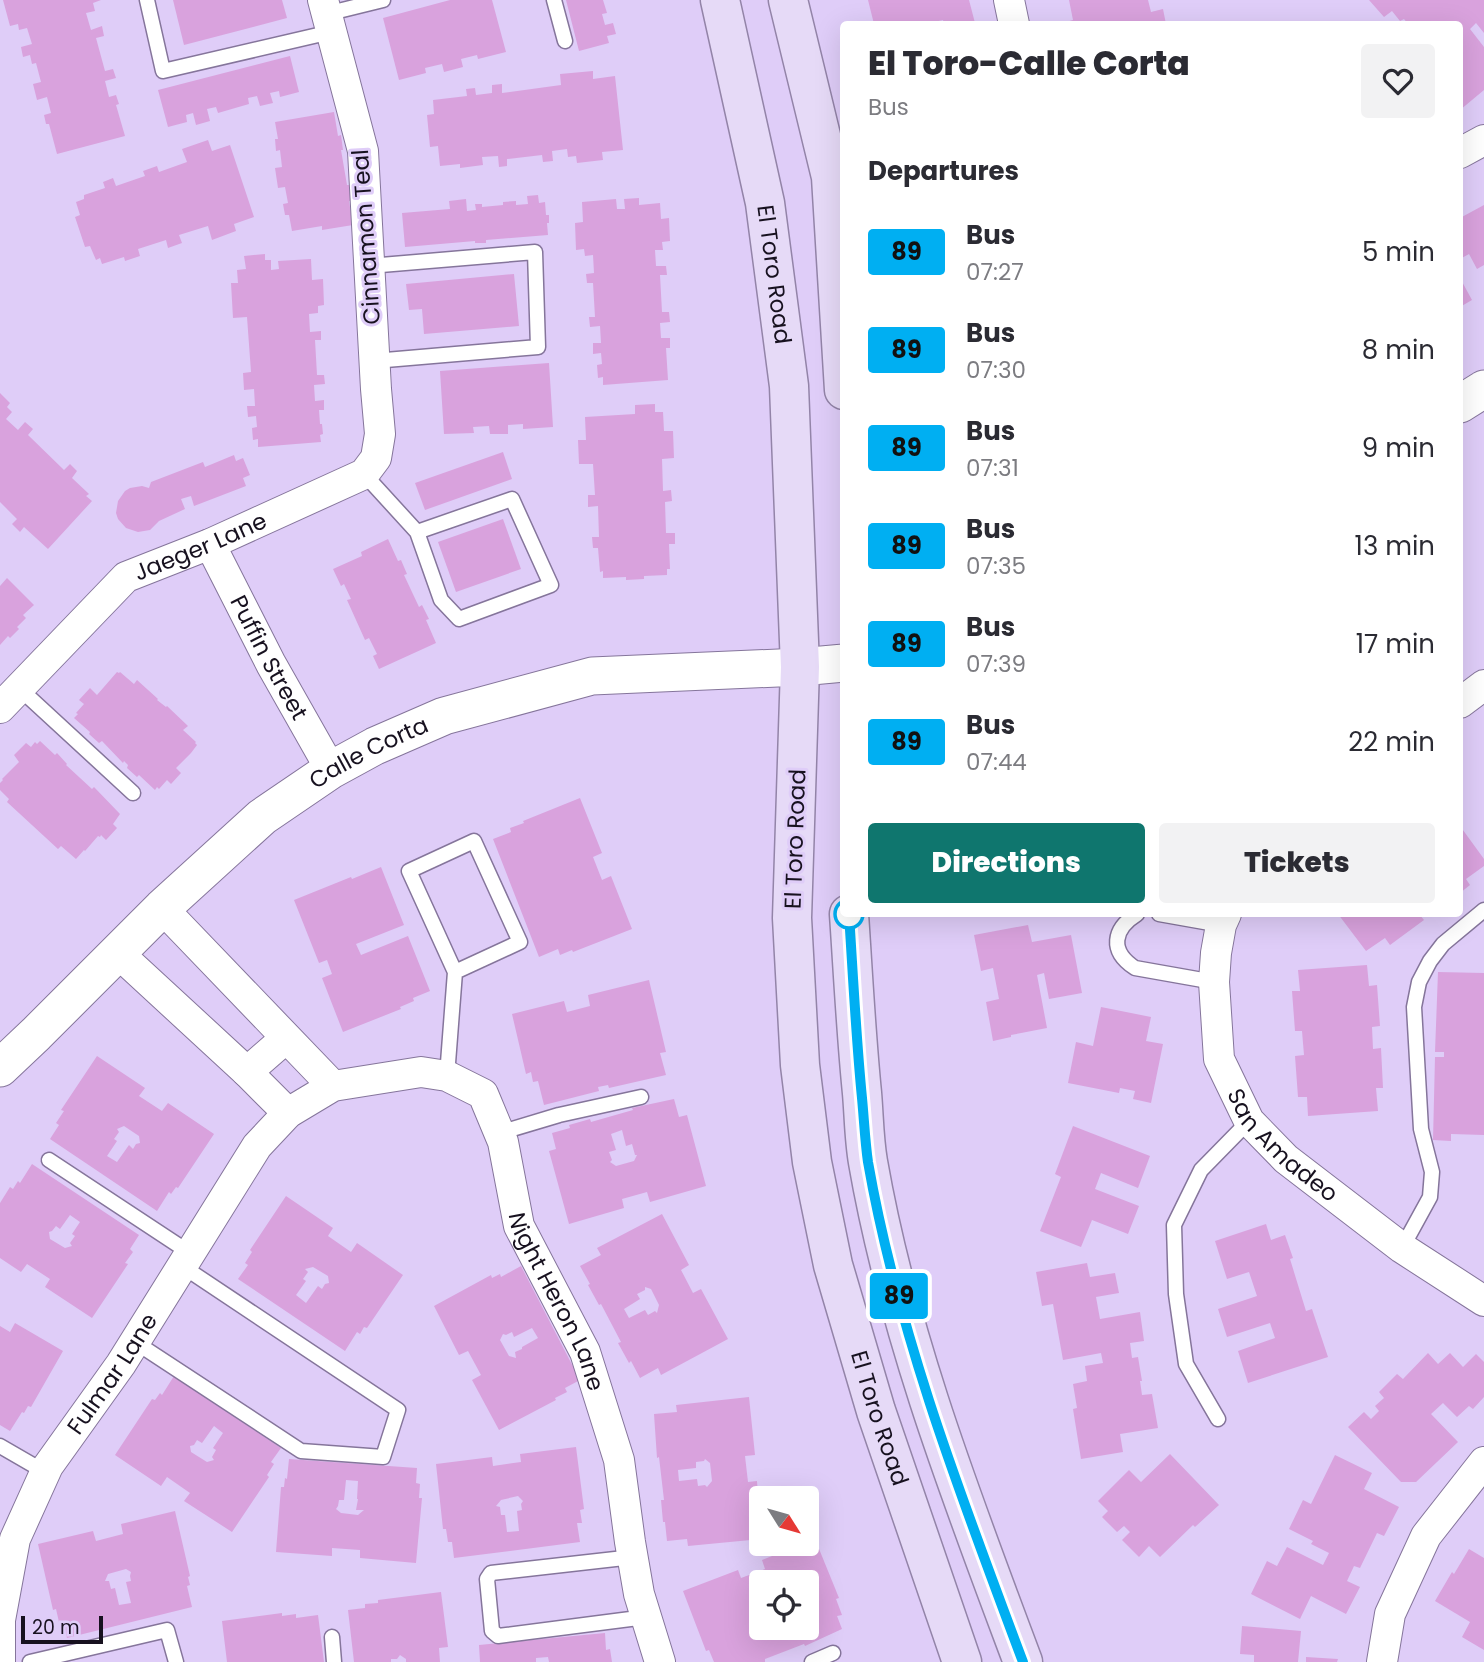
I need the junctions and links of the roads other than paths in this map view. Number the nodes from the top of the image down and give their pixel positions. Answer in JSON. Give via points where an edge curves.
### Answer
{"nodes":[{"id":1,"x":147,"y":0,"type":"edge"},
{"id":2,"x":383,"y":0,"type":"edge"},
{"id":3,"x":554,"y":0,"type":"edge"},
{"id":4,"x":720,"y":0,"type":"edge"},
{"id":5,"x":789,"y":0,"type":"edge"},
{"id":6,"x":1009,"y":0,"type":"edge"},
{"id":7,"x":327,"y":15,"type":"edge"},
{"id":8,"x":1013,"y":21,"type":"edge"},
{"id":9,"x":565,"y":41,"type":"dead end"},
{"id":10,"x":1484,"y":140,"type":"edge"},
{"id":11,"x":1463,"y":151,"type":"edge"},
{"id":12,"x":369,"y":266,"type":"junction"},
{"id":13,"x":840,"y":324,"type":"edge"},
{"id":14,"x":374,"y":361,"type":"junction"},
{"id":15,"x":1484,"y":389,"type":"edge"},
{"id":16,"x":1463,"y":402,"type":"edge"},
{"id":17,"x":364,"y":474,"type":"junction"},
{"id":18,"x":417,"y":531,"type":"junction"},
{"id":19,"x":210,"y":544,"type":"junction"},
{"id":20,"x":840,"y":663,"type":"edge"},
{"id":21,"x":800,"y":667,"type":"junction"},
{"id":22,"x":1484,"y":685,"type":"edge"},
{"id":23,"x":10,"y":698,"type":"edge"},
{"id":24,"x":1463,"y":701,"type":"edge"},
{"id":25,"x":331,"y":770,"type":"junction"},
{"id":26,"x":133,"y":793,"type":"dead end"},
{"id":27,"x":163,"y":908,"type":"junction"},
{"id":28,"x":1484,"y":910,"type":"edge"},
{"id":29,"x":849,"y":917,"type":"edge"},
{"id":30,"x":1132,"y":917,"type":"edge"},
{"id":31,"x":1198,"y":917,"type":"edge"},
{"id":32,"x":1224,"y":919,"type":"edge"},
{"id":33,"x":118,"y":953,"type":"junction"},
{"id":34,"x":455,"y":972,"type":"junction"},
{"id":35,"x":1214,"y":982,"type":"junction"},
{"id":36,"x":286,"y":1038,"type":"junction"},
{"id":37,"x":0,"y":1068,"type":"edge"},
{"id":38,"x":247,"y":1072,"type":"junction"},
{"id":39,"x":447,"y":1076,"type":"junction"},
{"id":40,"x":333,"y":1086,"type":"junction"},
{"id":41,"x":640,"y":1097,"type":"dead end"},
{"id":42,"x":288,"y":1113,"type":"junction"},
{"id":43,"x":1249,"y":1121,"type":"junction"},
{"id":44,"x":499,"y":1133,"type":"junction"},
{"id":45,"x":49,"y":1160,"type":"dead end"},
{"id":46,"x":1402,"y":1248,"type":"junction"},
{"id":47,"x":186,"y":1259,"type":"junction"},
{"id":48,"x":1484,"y":1301,"type":"edge"},
{"id":49,"x":135,"y":1342,"type":"junction"},
{"id":50,"x":1218,"y":1419,"type":"dead end"},
{"id":51,"x":0,"y":1446,"type":"edge"},
{"id":52,"x":1484,"y":1462,"type":"edge"},
{"id":53,"x":46,"y":1472,"type":"junction"},
{"id":54,"x":633,"y":1558,"type":"junction"},
{"id":55,"x":646,"y":1617,"type":"junction"},
{"id":56,"x":332,"y":1637,"type":"dead end"},
{"id":57,"x":833,"y":1653,"type":"dead end"},
{"id":58,"x":0,"y":1662,"type":"edge"},
{"id":59,"x":30,"y":1662,"type":"edge"},
{"id":60,"x":176,"y":1662,"type":"edge"},
{"id":61,"x":334,"y":1662,"type":"edge"},
{"id":62,"x":660,"y":1662,"type":"edge"},
{"id":63,"x":812,"y":1662,"type":"edge"},
{"id":64,"x":962,"y":1662,"type":"edge"},
{"id":65,"x":1023,"y":1662,"type":"edge"},
{"id":66,"x":1382,"y":1662,"type":"edge"}],
"edges":[{"from":1,"to":7,"type":"lane","via":[[163,71]]},
{"from":2,"to":7,"type":"lane"},
{"from":3,"to":9,"type":"lane"},
{"from":4,"to":21,"type":"main road","name":"El Toro Road","via":[[765,203],[789,386]]},
{"from":5,"to":13,"type":"main road","via":[[831,177]]},
{"from":6,"to":8,"type":"street"},
{"from":7,"to":12,"type":"street","name":"Cinnamon Teal","via":[[363,151]]},
{"from":10,"to":11,"type":"street"},
{"from":12,"to":14,"type":"street","name":"Cinnamon Teal"},
{"from":12,"to":14,"type":"lane","via":[[535,252],[538,347]]},
{"from":14,"to":17,"type":"street","name":"Cinnamon Teal","via":[[380,434],[376,458]]},
{"from":15,"to":16,"type":"street"},
{"from":17,"to":18,"type":"lane"},
{"from":17,"to":19,"type":"street","name":"Jaeger Lane"},
{"from":18,"to":18,"type":"lane","via":[[442,600],[459,619],[551,585],[512,499]]},
{"from":19,"to":23,"type":"street","name":"Jaeger Lane","via":[[126,577]]},
{"from":19,"to":25,"type":"street","name":"Puffin Street"},
{"from":20,"to":21,"type":"street","name":"Calle Corta"},
{"from":21,"to":25,"type":"street","name":"Calle Corta","via":[[592,676],[444,716]]},
{"from":21,"to":64,"type":"main road","name":"El Toro Road","via":[[792,918],[800,1065],[812,1163],[833,1265],[876,1411]]},
{"from":22,"to":24,"type":"street"},
{"from":23,"to":26,"type":"lane"},
{"from":25,"to":27,"type":"street","name":"Calle Corta","via":[[262,817]]},
{"from":27,"to":33,"type":"street","name":"Calle Corta"},
{"from":27,"to":36,"type":"street"},
{"from":28,"to":46,"type":"lane","via":[[1443,944],[1419,982],[1414,1007],[1420,1116],[1432,1172],[1430,1197]]},
{"from":29,"to":65,"type":"main road","via":[[868,1159],[887,1257],[929,1399]]},
{"from":30,"to":35,"type":"lane","via":[[1118,932],[1123,960],[1135,968]]},
{"from":31,"to":32,"type":"lane"},
{"from":32,"to":35,"type":"street","name":"San Amadeo"},
{"from":33,"to":37,"type":"street","name":"Calle Corta"},
{"from":33,"to":38,"type":"street"},
{"from":34,"to":34,"type":"lane","via":[[520,942],[474,841],[409,870]]},
{"from":34,"to":39,"type":"lane"},
{"from":35,"to":43,"type":"street","name":"San Amadeo","via":[[1219,1059]]},
{"from":36,"to":38,"type":"street"},
{"from":36,"to":40,"type":"street"},
{"from":38,"to":42,"type":"street"},
{"from":39,"to":40,"type":"street","name":"Night Heron Lane","via":[[421,1072]]},
{"from":39,"to":44,"type":"street","name":"Night Heron Lane","via":[[484,1094]]},
{"from":40,"to":42,"type":"street","name":"Night Heron Lane"},
{"from":41,"to":44,"type":"lane"},
{"from":42,"to":47,"type":"street","name":"Fulmar Lane","via":[[257,1146]]},
{"from":43,"to":46,"type":"street","name":"San Amadeo","via":[[1286,1159]]},
{"from":43,"to":50,"type":"lane","via":[[1201,1170],[1174,1225],[1176,1294],[1186,1363]]},
{"from":44,"to":54,"type":"street","name":"Night Heron Lane","via":[[519,1226],[585,1352],[619,1460]]},
{"from":45,"to":47,"type":"lane"},
{"from":46,"to":48,"type":"street","name":"San Amadeo"},
{"from":47,"to":49,"type":"street","name":"Fulmar Lane"},
{"from":47,"to":49,"type":"lane","via":[[398,1410],[383,1457],[300,1451]]},
{"from":49,"to":53,"type":"street","name":"Fulmar Lane"},
{"from":51,"to":53,"type":"lane"},
{"from":52,"to":66,"type":"street","via":[[1426,1536],[1390,1614]]},
{"from":53,"to":58,"type":"street","name":"Fulmar Lane","via":[[15,1539],[0,1620]]},
{"from":54,"to":55,"type":"street","name":"Night Heron Lane"},
{"from":54,"to":55,"type":"lane","via":[[491,1573],[487,1579],[492,1631],[498,1636]]},
{"from":55,"to":62,"type":"street","name":"Night Heron Lane"},
{"from":56,"to":61,"type":"lane"},
{"from":57,"to":63,"type":"lane"},
{"from":59,"to":60,"type":"lane","via":[[167,1630]]}]}
